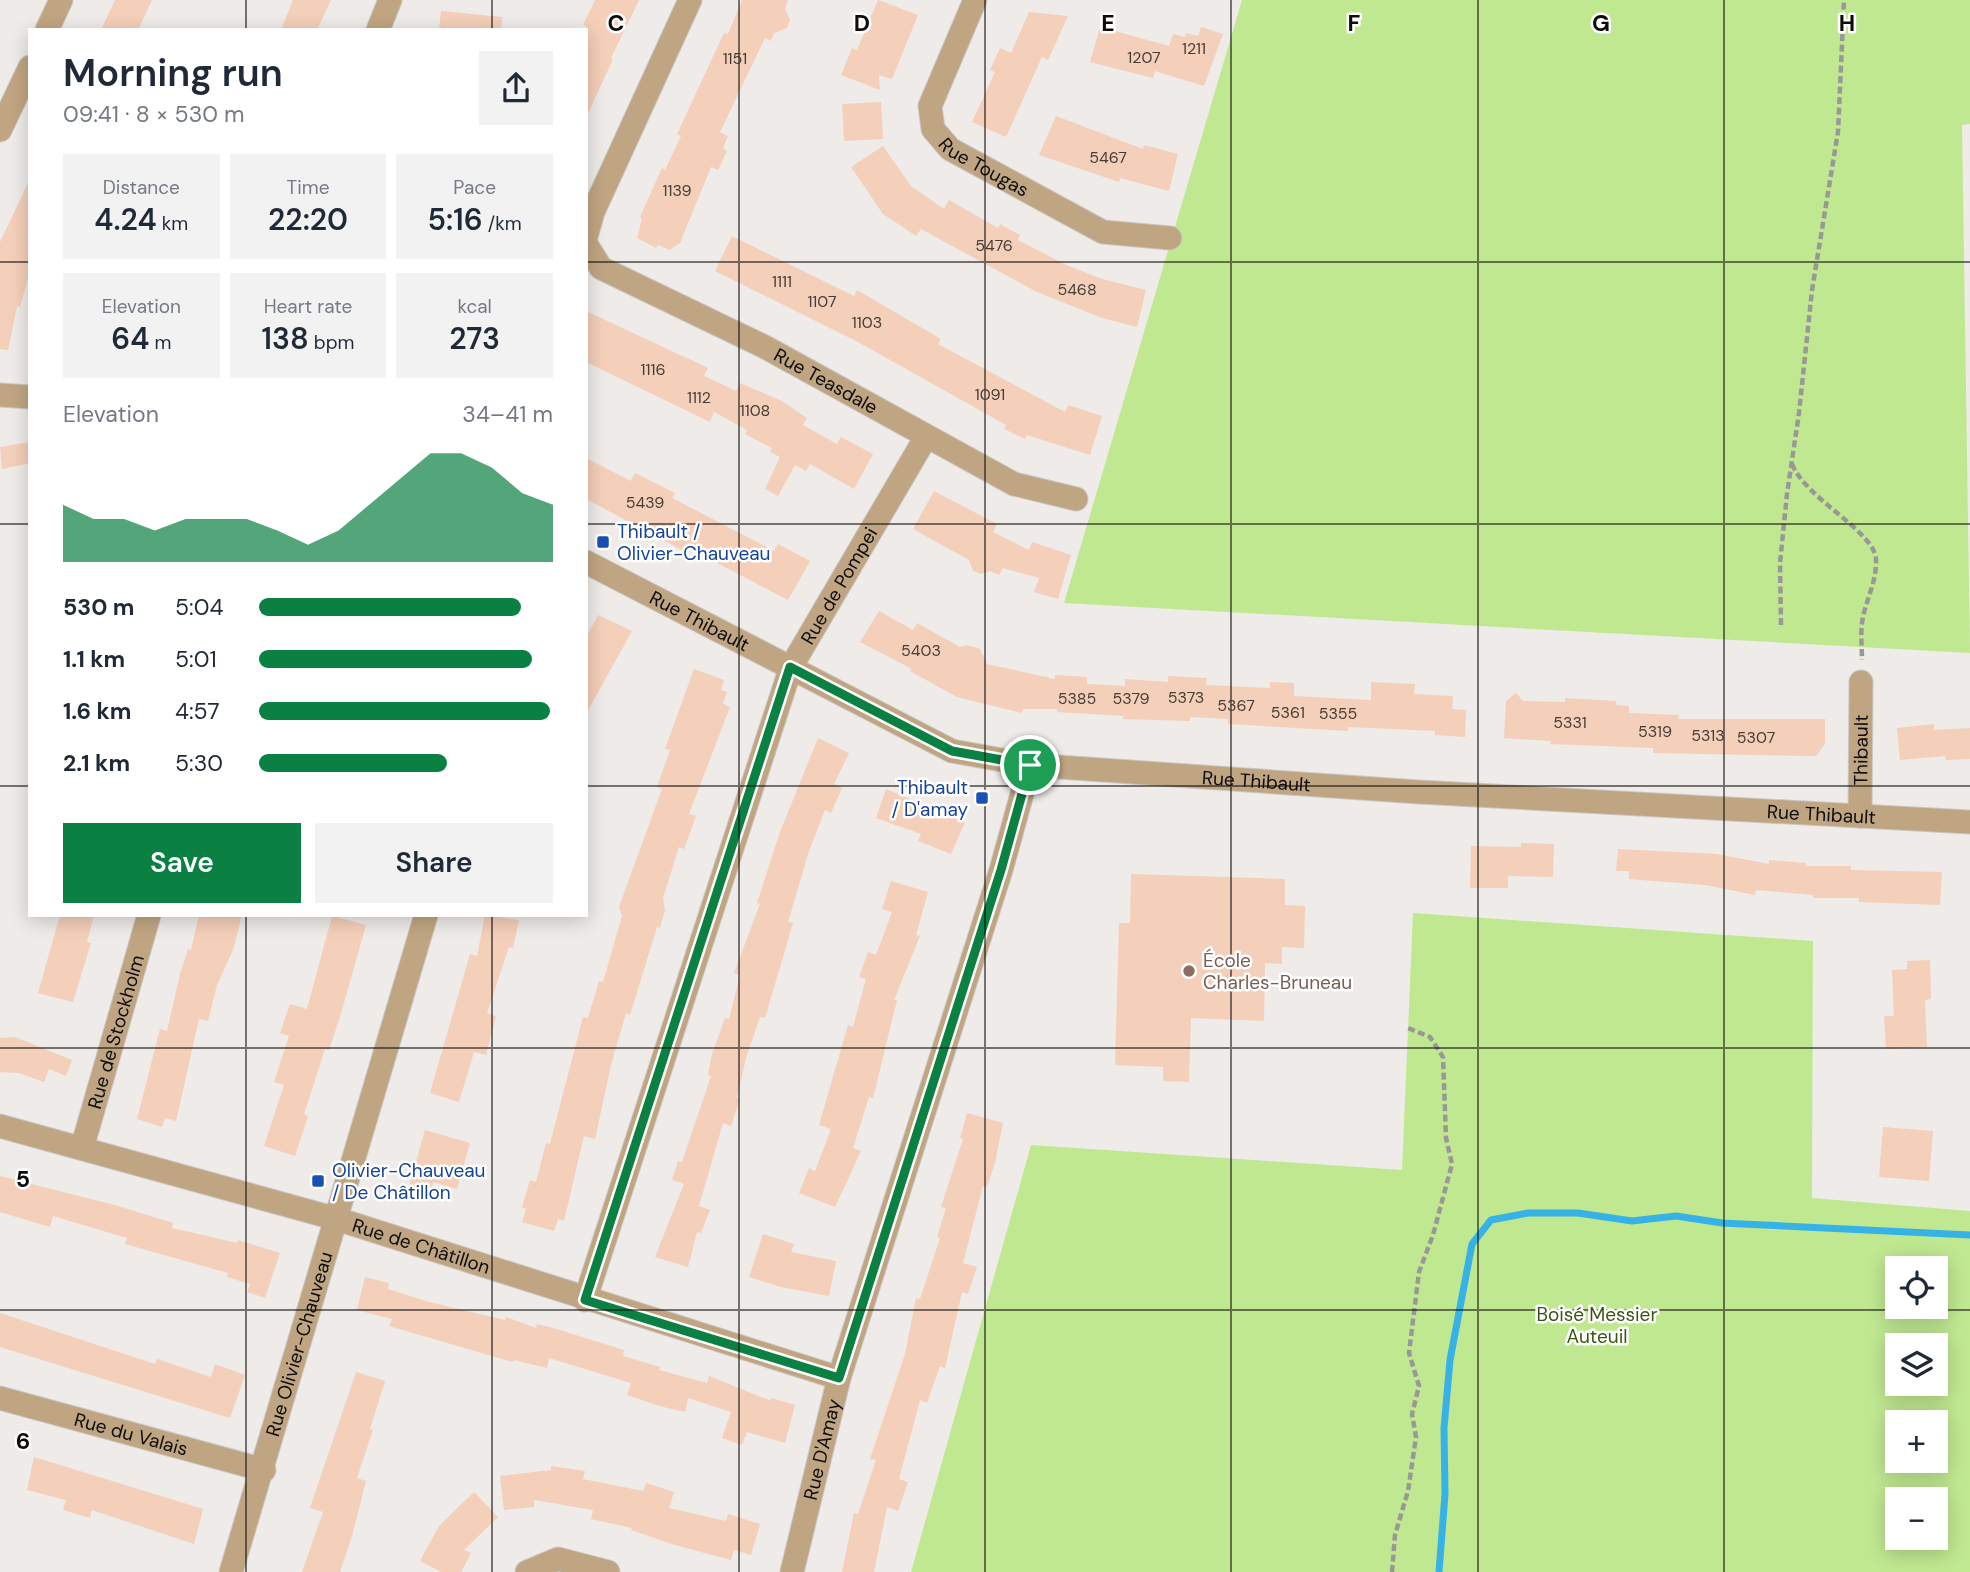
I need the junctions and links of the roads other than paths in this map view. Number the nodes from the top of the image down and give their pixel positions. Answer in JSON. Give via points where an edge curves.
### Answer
{"nodes":[{"id":1,"x":61,"y":0,"type":"edge"},
{"id":2,"x":390,"y":0,"type":"edge"},
{"id":3,"x":690,"y":0,"type":"edge"},
{"id":4,"x":975,"y":0,"type":"edge"},
{"id":5,"x":48,"y":28,"type":"edge"},
{"id":6,"x":379,"y":28,"type":"edge"},
{"id":7,"x":28,"y":71,"type":"edge"},
{"id":8,"x":0,"y":130,"type":"edge"},
{"id":9,"x":588,"y":230,"type":"edge"},
{"id":10,"x":1170,"y":238,"type":"dead end"},
{"id":11,"x":588,"y":247,"type":"edge"},
{"id":12,"x":0,"y":395,"type":"edge"},
{"id":13,"x":28,"y":397,"type":"edge"},
{"id":14,"x":926,"y":437,"type":"junction"},
{"id":15,"x":1076,"y":499,"type":"dead end"},
{"id":16,"x":588,"y":563,"type":"edge"},
{"id":17,"x":790,"y":667,"type":"junction"},
{"id":18,"x":1861,"y":682,"type":"road end"},
{"id":19,"x":1030,"y":765,"type":"junction"},
{"id":20,"x":1860,"y":816,"type":"junction"},
{"id":21,"x":1970,"y":822,"type":"edge"},
{"id":22,"x":148,"y":917,"type":"edge"},
{"id":23,"x":425,"y":917,"type":"edge"},
{"id":24,"x":0,"y":1126,"type":"edge"},
{"id":25,"x":82,"y":1148,"type":"junction"},
{"id":26,"x":337,"y":1219,"type":"junction"},
{"id":27,"x":585,"y":1300,"type":"junction"},
{"id":28,"x":839,"y":1378,"type":"junction"},
{"id":29,"x":0,"y":1398,"type":"edge"},
{"id":30,"x":264,"y":1470,"type":"junction"},
{"id":31,"x":231,"y":1572,"type":"edge"},
{"id":32,"x":527,"y":1572,"type":"edge"},
{"id":33,"x":608,"y":1572,"type":"edge"},
{"id":34,"x":792,"y":1572,"type":"edge"}],
"edges":[{"from":1,"to":5,"type":"street"},
{"from":2,"to":6,"type":"street"},
{"from":3,"to":9,"type":"street"},
{"from":4,"to":10,"type":"street","name":"Rue Tougas","via":[[930,106],[933,129],[950,149],[1103,232]]},
{"from":7,"to":8,"type":"street"},
{"from":11,"to":14,"type":"street","name":"Rue Teasdale","via":[[601,268],[765,347]]},
{"from":12,"to":13,"type":"street"},
{"from":14,"to":15,"type":"street","name":"Rue Teasdale","via":[[1014,484]]},
{"from":14,"to":17,"type":"street","name":"Rue de Pompei"},
{"from":16,"to":17,"type":"street","name":"Rue Thibault"},
{"from":17,"to":19,"type":"street","name":"Rue Thibault","via":[[952,751]]},
{"from":17,"to":27,"type":"street","name":"Rue de Pompei"},
{"from":18,"to":20,"type":"street","name":"Thibault"},
{"from":19,"to":20,"type":"street","name":"Rue Thibault"},
{"from":19,"to":28,"type":"street","name":"Rue D'Amay","via":[[1001,870]]},
{"from":20,"to":21,"type":"street","name":"Rue Thibault"},
{"from":22,"to":25,"type":"street","name":"Rue de Stockholm"},
{"from":23,"to":26,"type":"street","name":"Rue Olivier-Chauveau"},
{"from":24,"to":25,"type":"street","name":"Rue de Châtillon"},
{"from":25,"to":26,"type":"street","name":"Rue de Châtillon"},
{"from":26,"to":27,"type":"street","name":"Rue de Châtillon"},
{"from":26,"to":30,"type":"street","name":"Rue Olivier-Chauveau"},
{"from":27,"to":28,"type":"street","name":"Rue de Châtillon"},
{"from":28,"to":34,"type":"street","name":"Rue D'Amay"},
{"from":29,"to":30,"type":"street","name":"Rue du Valais"},
{"from":30,"to":31,"type":"street","name":"Rue Olivier-Chauveau"},
{"from":32,"to":33,"type":"street","via":[[558,1559]]}]}
